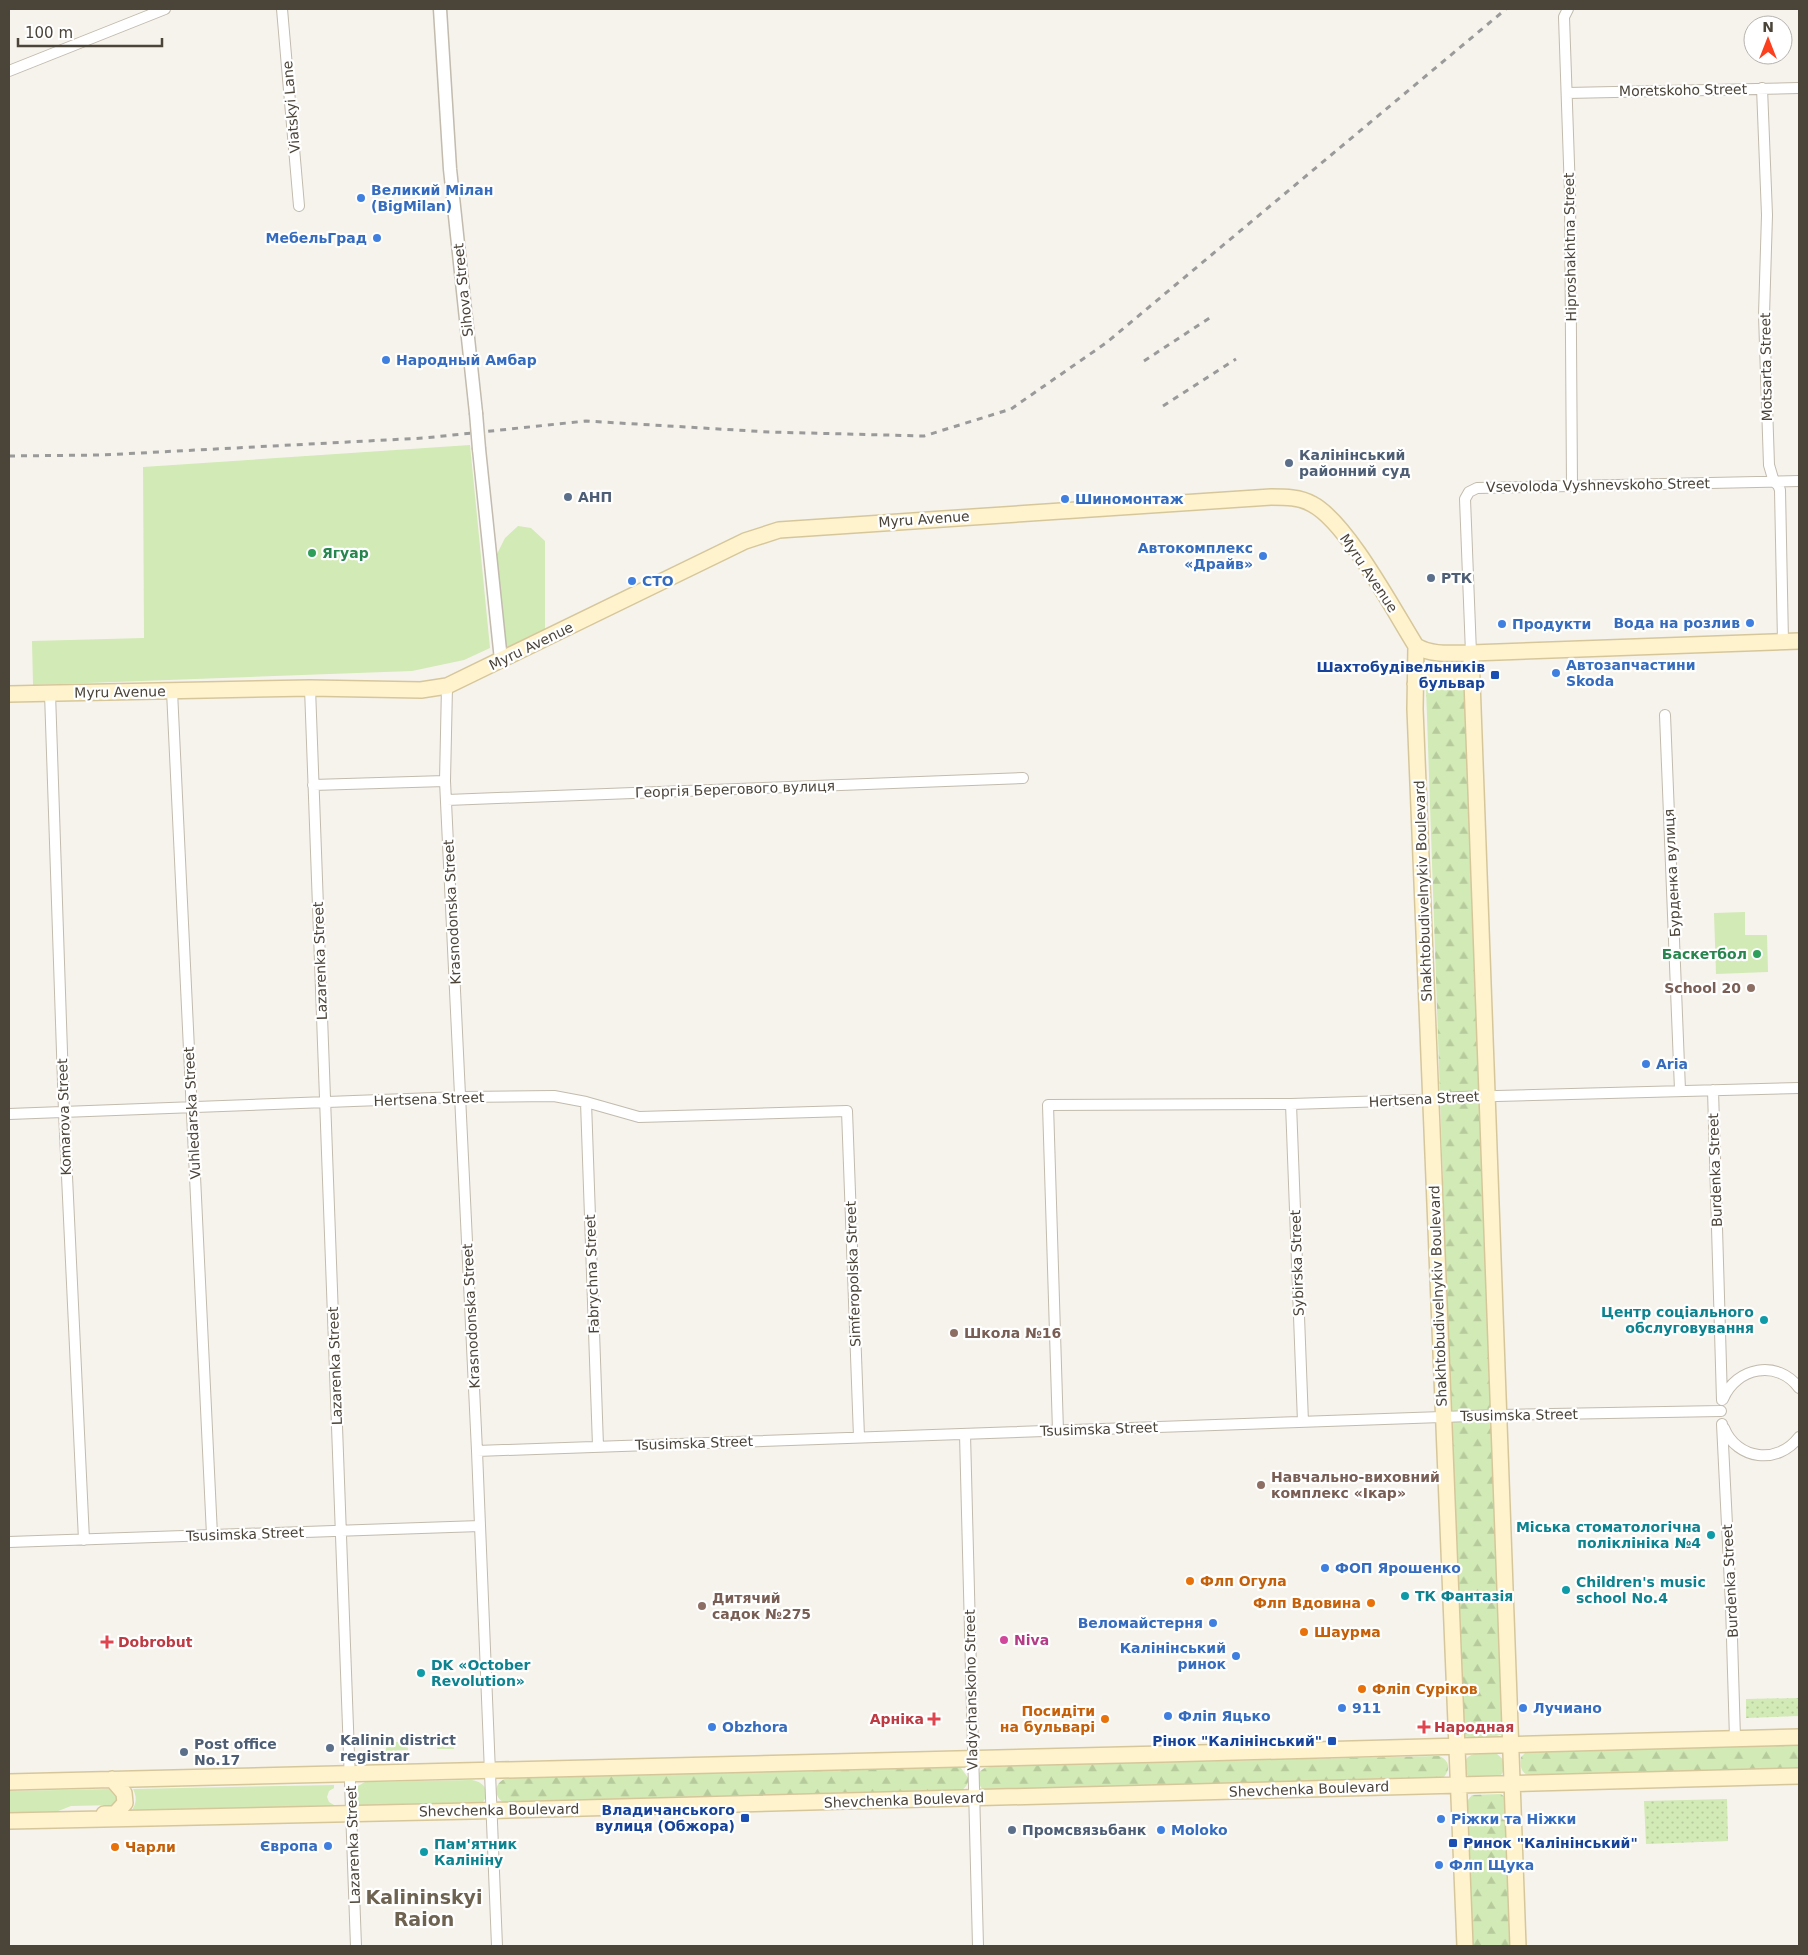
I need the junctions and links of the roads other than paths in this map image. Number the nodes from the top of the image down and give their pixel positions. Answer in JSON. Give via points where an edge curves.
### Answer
{"nodes":[{"id":1,"x":165,"y":9,"type":"edge"},
{"id":2,"x":282,"y":9,"type":"edge"},
{"id":3,"x":440,"y":9,"type":"edge"},
{"id":4,"x":1568,"y":9,"type":"edge"},
{"id":5,"x":9,"y":70,"type":"edge"},
{"id":6,"x":1762,"y":88,"type":"junction"},
{"id":7,"x":1799,"y":88,"type":"edge"},
{"id":8,"x":1567,"y":93,"type":"junction"},
{"id":9,"x":299,"y":206,"type":"dead end"},
{"id":10,"x":1774,"y":482,"type":"junction"},
{"id":11,"x":1799,"y":482,"type":"edge"},
{"id":12,"x":1572,"y":486,"type":"junction"},
{"id":13,"x":1799,"y":641,"type":"edge"},
{"id":14,"x":1783,"y":642,"type":"junction"},
{"id":15,"x":1416,"y":646,"type":"junction"},
{"id":16,"x":1471,"y":653,"type":"junction"},
{"id":17,"x":501,"y":660,"type":"junction"},
{"id":18,"x":1472,"y":683,"type":"junction"},
{"id":19,"x":1416,"y":684,"type":"junction"},
{"id":20,"x":447,"y":686,"type":"junction"},
{"id":21,"x":310,"y":688,"type":"junction"},
{"id":22,"x":172,"y":691,"type":"junction"},
{"id":23,"x":50,"y":693,"type":"junction"},
{"id":24,"x":9,"y":694,"type":"edge"},
{"id":25,"x":1664,"y":715,"type":"dead end"},
{"id":26,"x":1023,"y":778,"type":"dead end"},
{"id":27,"x":445,"y":781,"type":"junction"},
{"id":28,"x":313,"y":785,"type":"junction"},
{"id":29,"x":447,"y":800,"type":"junction"},
{"id":30,"x":1799,"y":1088,"type":"edge"},
{"id":31,"x":1680,"y":1090,"type":"junction"},
{"id":32,"x":1713,"y":1090,"type":"junction"},
{"id":33,"x":1486,"y":1096,"type":"junction"},
{"id":34,"x":460,"y":1098,"type":"junction"},
{"id":35,"x":1431,"y":1099,"type":"junction"},
{"id":36,"x":325,"y":1102,"type":"junction"},
{"id":37,"x":586,"y":1102,"type":"junction"},
{"id":38,"x":1291,"y":1104,"type":"junction"},
{"id":39,"x":192,"y":1107,"type":"junction"},
{"id":40,"x":847,"y":1111,"type":"joint"},
{"id":41,"x":64,"y":1112,"type":"junction"},
{"id":42,"x":9,"y":1114,"type":"edge"},
{"id":43,"x":1799,"y":1388,"type":"edge"},
{"id":44,"x":1722,"y":1400,"type":"junction"},
{"id":45,"x":1721,"y":1411,"type":"junction"},
{"id":46,"x":1499,"y":1415,"type":"junction"},
{"id":47,"x":1443,"y":1417,"type":"junction"},
{"id":48,"x":1303,"y":1422,"type":"junction"},
{"id":49,"x":1722,"y":1424,"type":"junction"},
{"id":50,"x":1058,"y":1430,"type":"junction"},
{"id":51,"x":965,"y":1434,"type":"junction"},
{"id":52,"x":859,"y":1437,"type":"junction"},
{"id":53,"x":1799,"y":1437,"type":"edge"},
{"id":54,"x":598,"y":1446,"type":"junction"},
{"id":55,"x":477,"y":1451,"type":"junction"},
{"id":56,"x":480,"y":1526,"type":"junction"},
{"id":57,"x":341,"y":1531,"type":"junction"},
{"id":58,"x":212,"y":1535,"type":"junction"},
{"id":59,"x":84,"y":1540,"type":"junction"},
{"id":60,"x":9,"y":1542,"type":"edge"},
{"id":61,"x":1799,"y":1736,"type":"edge"},
{"id":62,"x":1735,"y":1738,"type":"junction"},
{"id":63,"x":1510,"y":1744,"type":"junction"},
{"id":64,"x":1456,"y":1746,"type":"junction"},
{"id":65,"x":973,"y":1759,"type":"junction"},
{"id":66,"x":490,"y":1771,"type":"junction"},
{"id":67,"x":350,"y":1774,"type":"junction"},
{"id":68,"x":1799,"y":1776,"type":"edge"},
{"id":69,"x":112,"y":1779,"type":"junction"},
{"id":70,"x":9,"y":1782,"type":"edge"},
{"id":71,"x":1512,"y":1784,"type":"junction"},
{"id":72,"x":1458,"y":1785,"type":"junction"},
{"id":73,"x":974,"y":1798,"type":"junction"},
{"id":74,"x":492,"y":1811,"type":"junction"},
{"id":75,"x":352,"y":1814,"type":"junction"},
{"id":76,"x":67,"y":1820,"type":"junction"},
{"id":77,"x":9,"y":1821,"type":"edge"},
{"id":78,"x":356,"y":1946,"type":"edge"},
{"id":79,"x":497,"y":1946,"type":"edge"},
{"id":80,"x":978,"y":1946,"type":"edge"},
{"id":81,"x":1465,"y":1946,"type":"edge"},
{"id":82,"x":1518,"y":1946,"type":"edge"}],
"edges":[{"from":1,"to":5,"type":"street"},
{"from":2,"to":9,"type":"street","name":"Viatskyi Lane"},
{"from":3,"to":17,"type":"street","name":"Sihova Street","bridge":true,"via":[[450,168]]},
{"from":4,"to":8,"type":"street","name":"Hiproshakhtna Street","via":[[1564,17]]},
{"from":6,"to":7,"type":"street","name":"Moretskoho Street"},
{"from":6,"to":8,"type":"street","name":"Moretskoho Street"},
{"from":6,"to":10,"type":"street","name":"Motsarta Street","via":[[1767,215],[1764,316],[1768,456]]},
{"from":8,"to":12,"type":"street","name":"Hiproshakhtna Street"},
{"from":10,"to":11,"type":"street","name":"Vsevoloda Vyshnevskoho Street"},
{"from":10,"to":12,"type":"street","name":"Vsevoloda Vyshnevskoho Street"},
{"from":10,"to":14,"type":"street","name":"Motsarta Street","via":[[1780,490]]},
{"from":12,"to":16,"type":"street","name":"Vsevoloda Vyshnevskoho Street","via":[[1477,488],[1469,492],[1465,500]]},
{"from":13,"to":14,"type":"main road"},
{"from":14,"to":16,"type":"main road"},
{"from":15,"to":16,"type":"main road","via":[[1432,653]]},
{"from":15,"to":17,"type":"main road","name":"Myru Avenue","via":[[1352,543],[1329,517],[1313,504],[1293,498],[1271,497],[779,530],[745,541]]},
{"from":15,"to":19,"type":"main road","name":"Shakhtobudivelnykiv Boulevard"},
{"from":16,"to":18,"type":"main road"},
{"from":17,"to":20,"type":"main road","name":"Myru Avenue"},
{"from":18,"to":19,"type":"main road","via":[[1465,676],[1442,674],[1423,677]]},
{"from":18,"to":33,"type":"main road"},
{"from":19,"to":35,"type":"main road","name":"Shakhtobudivelnykiv Boulevard"},
{"from":20,"to":21,"type":"main road","name":"Myru Avenue","via":[[421,690]]},
{"from":20,"to":27,"type":"street","name":"Krasnodonska Street"},
{"from":21,"to":22,"type":"main road","name":"Myru Avenue"},
{"from":21,"to":28,"type":"street","name":"Lazarenka Street"},
{"from":22,"to":23,"type":"main road","name":"Myru Avenue"},
{"from":22,"to":39,"type":"street","name":"Vuhledarska Street"},
{"from":23,"to":24,"type":"main road","name":"Myru Avenue"},
{"from":23,"to":41,"type":"street","name":"Komarova Street"},
{"from":25,"to":31,"type":"street","name":"Бурденка вулиця"},
{"from":26,"to":29,"type":"street","name":"Георгія Берегового вулиця"},
{"from":27,"to":28,"type":"street"},
{"from":27,"to":29,"type":"street","name":"Krasnodonska Street"},
{"from":28,"to":36,"type":"street","name":"Lazarenka Street"},
{"from":29,"to":34,"type":"street","name":"Krasnodonska Street"},
{"from":30,"to":32,"type":"street","name":"Hertsena Street"},
{"from":31,"to":32,"type":"street","name":"Hertsena Street"},
{"from":31,"to":33,"type":"street","name":"Hertsena Street"},
{"from":32,"to":44,"type":"street","name":"Burdenka Street"},
{"from":33,"to":35,"type":"street","name":"Hertsena Street"},
{"from":33,"to":46,"type":"main road"},
{"from":34,"to":36,"type":"street","name":"Hertsena Street"},
{"from":34,"to":37,"type":"street","name":"Hertsena Street","via":[[554,1096]]},
{"from":34,"to":55,"type":"street","name":"Krasnodonska Street"},
{"from":35,"to":38,"type":"street","name":"Hertsena Street"},
{"from":35,"to":47,"type":"main road","name":"Shakhtobudivelnykiv Boulevard"},
{"from":36,"to":39,"type":"street","name":"Hertsena Street"},
{"from":36,"to":57,"type":"street","name":"Lazarenka Street"},
{"from":37,"to":40,"type":"street","name":"Hertsena Street","via":[[639,1117]]},
{"from":37,"to":54,"type":"street","name":"Fabrychna Street"},
{"from":38,"to":48,"type":"street","name":"Sybirska Street"},
{"from":38,"to":50,"type":"street","name":"Hertsena Street","via":[[1048,1105]]},
{"from":39,"to":41,"type":"street","name":"Hertsena Street"},
{"from":39,"to":58,"type":"street","name":"Vuhledarska Street"},
{"from":40,"to":52,"type":"street","name":"Simferopolska Street"},
{"from":41,"to":42,"type":"street","name":"Hertsena Street"},
{"from":41,"to":59,"type":"street","name":"Komarova Street"},
{"from":43,"to":44,"type":"street","via":[[1787,1376],[1773,1370],[1754,1371],[1738,1378]]},
{"from":44,"to":45,"type":"street","name":"Burdenka Street"},
{"from":45,"to":46,"type":"street","name":"Tsusimska Street"},
{"from":45,"to":49,"type":"street","name":"Burdenka Street"},
{"from":46,"to":47,"type":"street","name":"Tsusimska Street"},
{"from":46,"to":63,"type":"main road"},
{"from":47,"to":48,"type":"street","name":"Tsusimska Street"},
{"from":47,"to":64,"type":"main road","name":"Shakhtobudivelnykiv Boulevard"},
{"from":48,"to":50,"type":"street","name":"Tsusimska Street"},
{"from":49,"to":53,"type":"street","via":[[1731,1441],[1752,1454],[1770,1456],[1783,1452]]},
{"from":49,"to":62,"type":"street","name":"Burdenka Street"},
{"from":50,"to":51,"type":"street","name":"Tsusimska Street"},
{"from":51,"to":52,"type":"street","name":"Tsusimska Street"},
{"from":51,"to":65,"type":"street","name":"Vladychanskoho Street"},
{"from":52,"to":54,"type":"street","name":"Tsusimska Street"},
{"from":54,"to":55,"type":"street","name":"Tsusimska Street"},
{"from":55,"to":56,"type":"street","name":"Krasnodonska Street"},
{"from":56,"to":57,"type":"street","name":"Tsusimska Street"},
{"from":56,"to":66,"type":"street","name":"Krasnodonska Street"},
{"from":57,"to":58,"type":"street","name":"Tsusimska Street"},
{"from":57,"to":67,"type":"street","name":"Lazarenka Street"},
{"from":58,"to":59,"type":"street","name":"Tsusimska Street"},
{"from":59,"to":60,"type":"street","name":"Tsusimska Street"},
{"from":61,"to":62,"type":"main road"},
{"from":62,"to":63,"type":"main road"},
{"from":63,"to":64,"type":"main road"},
{"from":63,"to":71,"type":"main road"},
{"from":64,"to":65,"type":"main road"},
{"from":64,"to":72,"type":"main road","name":"Shakhtobudivelnykiv Boulevard"},
{"from":65,"to":66,"type":"main road"},
{"from":65,"to":73,"type":"street","name":"Vladychanskoho Street"},
{"from":66,"to":67,"type":"main road"},
{"from":66,"to":74,"type":"street","name":"Krasnodonska Street"},
{"from":67,"to":69,"type":"main road"},
{"from":67,"to":75,"type":"street","name":"Lazarenka Street"},
{"from":68,"to":71,"type":"main road","name":"Shevchenka Boulevard"},
{"from":69,"to":70,"type":"main road"},
{"from":69,"to":76,"type":"main road","via":[[125,1798],[125,1804],[118,1812],[77,1815]]},
{"from":71,"to":72,"type":"main road","name":"Shevchenka Boulevard"},
{"from":71,"to":82,"type":"main road"},
{"from":72,"to":73,"type":"main road","name":"Shevchenka Boulevard"},
{"from":72,"to":81,"type":"main road","name":"Shakhtobudivelnykiv Boulevard"},
{"from":73,"to":74,"type":"main road","name":"Shevchenka Boulevard"},
{"from":73,"to":80,"type":"street","name":"Vladychanskoho Street"},
{"from":74,"to":75,"type":"main road","name":"Shevchenka Boulevard"},
{"from":74,"to":79,"type":"street","name":"Krasnodonska Street"},
{"from":75,"to":76,"type":"main road","name":"Shevchenka Boulevard"},
{"from":75,"to":78,"type":"street","name":"Lazarenka Street"},
{"from":76,"to":77,"type":"main road","name":"Shevchenka Boulevard"}]}
